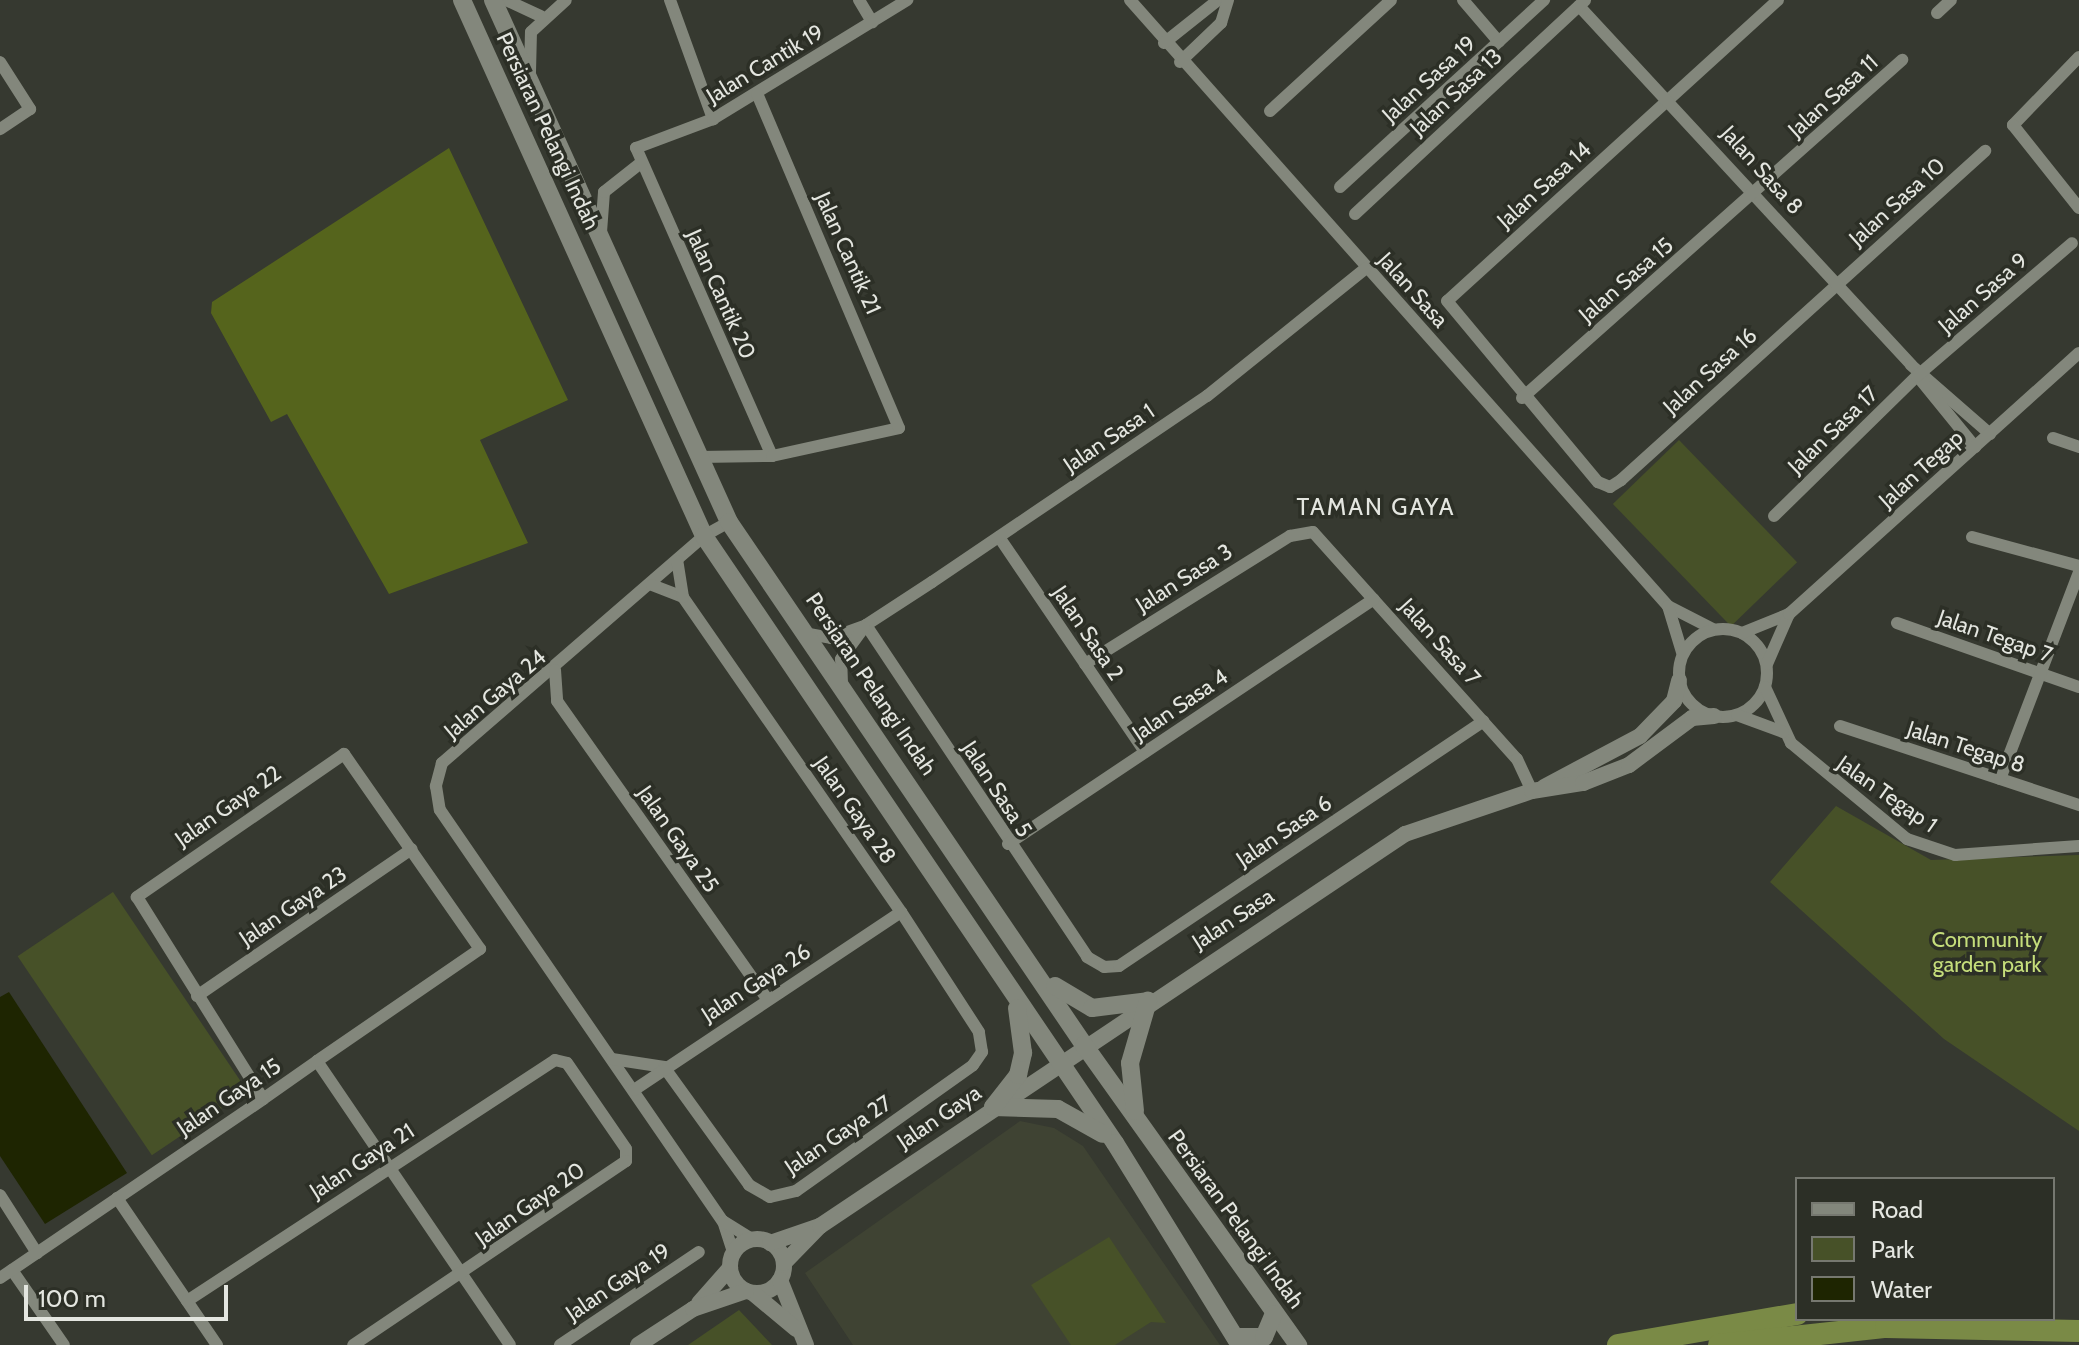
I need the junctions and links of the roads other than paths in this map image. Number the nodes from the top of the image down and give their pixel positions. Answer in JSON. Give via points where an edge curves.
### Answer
{"nodes":[{"id":1,"x":462,"y":0,"type":"edge"},
{"id":2,"x":493,"y":0,"type":"edge"},
{"id":3,"x":506,"y":0,"type":"edge"},
{"id":4,"x":566,"y":0,"type":"edge"},
{"id":5,"x":670,"y":0,"type":"edge"},
{"id":6,"x":859,"y":0,"type":"edge"},
{"id":7,"x":907,"y":0,"type":"edge"},
{"id":8,"x":1130,"y":0,"type":"edge"},
{"id":9,"x":1218,"y":0,"type":"edge"},
{"id":10,"x":1228,"y":0,"type":"edge"},
{"id":11,"x":1391,"y":0,"type":"edge"},
{"id":12,"x":1463,"y":0,"type":"edge"},
{"id":13,"x":1544,"y":0,"type":"edge"},
{"id":14,"x":1778,"y":0,"type":"edge"},
{"id":15,"x":1951,"y":0,"type":"edge"},
{"id":16,"x":1582,"y":3,"type":"edge"},
{"id":17,"x":1937,"y":13,"type":"dead end"},
{"id":18,"x":541,"y":16,"type":"junction"},
{"id":19,"x":872,"y":22,"type":"junction"},
{"id":20,"x":1499,"y":42,"type":"junction"},
{"id":21,"x":1164,"y":43,"type":"junction"},
{"id":22,"x":2079,"y":57,"type":"edge"},
{"id":23,"x":1902,"y":60,"type":"dead end"},
{"id":24,"x":0,"y":62,"type":"edge"},
{"id":25,"x":1180,"y":62,"type":"junction"},
{"id":26,"x":531,"y":83,"type":"junction"},
{"id":27,"x":757,"y":94,"type":"junction"},
{"id":28,"x":1669,"y":98,"type":"junction"},
{"id":29,"x":1270,"y":111,"type":"dead end"},
{"id":30,"x":713,"y":119,"type":"junction"},
{"id":31,"x":0,"y":129,"type":"edge"},
{"id":32,"x":636,"y":148,"type":"joint"},
{"id":33,"x":1985,"y":151,"type":"dead end"},
{"id":34,"x":642,"y":162,"type":"junction"},
{"id":35,"x":1340,"y":187,"type":"dead end"},
{"id":36,"x":1756,"y":193,"type":"junction"},
{"id":37,"x":2079,"y":208,"type":"edge"},
{"id":38,"x":1355,"y":214,"type":"dead end"},
{"id":39,"x":601,"y":235,"type":"junction"},
{"id":40,"x":2072,"y":243,"type":"dead end"},
{"id":41,"x":1365,"y":269,"type":"junction"},
{"id":42,"x":1836,"y":283,"type":"junction"},
{"id":43,"x":2079,"y":353,"type":"edge"},
{"id":44,"x":1916,"y":371,"type":"junction"},
{"id":45,"x":1522,"y":398,"type":"junction"},
{"id":46,"x":1990,"y":434,"type":"junction"},
{"id":47,"x":2053,"y":438,"type":"dead end"},
{"id":48,"x":1975,"y":447,"type":"junction"},
{"id":49,"x":2079,"y":447,"type":"edge"},
{"id":50,"x":772,"y":456,"type":"junction"},
{"id":51,"x":699,"y":457,"type":"junction"},
{"id":52,"x":1774,"y":516,"type":"dead end"},
{"id":53,"x":729,"y":522,"type":"junction"},
{"id":54,"x":1306,"y":531,"type":"joint"},
{"id":55,"x":704,"y":536,"type":"junction"},
{"id":56,"x":999,"y":537,"type":"junction"},
{"id":57,"x":1972,"y":537,"type":"dead end"},
{"id":58,"x":677,"y":561,"type":"junction"},
{"id":59,"x":2079,"y":566,"type":"edge"},
{"id":60,"x":2079,"y":572,"type":"edge"},
{"id":61,"x":652,"y":585,"type":"junction"},
{"id":62,"x":683,"y":597,"type":"junction"},
{"id":63,"x":1374,"y":599,"type":"junction"},
{"id":64,"x":1668,"y":606,"type":"junction"},
{"id":65,"x":1789,"y":614,"type":"junction"},
{"id":66,"x":1897,"y":623,"type":"dead end"},
{"id":67,"x":866,"y":625,"type":"junction"},
{"id":68,"x":1713,"y":629,"type":"junction"},
{"id":69,"x":1742,"y":633,"type":"junction"},
{"id":70,"x":809,"y":634,"type":"junction"},
{"id":71,"x":1682,"y":655,"type":"junction"},
{"id":72,"x":1085,"y":664,"type":"junction"},
{"id":73,"x":1767,"y":664,"type":"junction"},
{"id":74,"x":555,"y":670,"type":"junction"},
{"id":75,"x":2040,"y":673,"type":"junction"},
{"id":76,"x":1679,"y":681,"type":"junction"},
{"id":77,"x":842,"y":684,"type":"junction"},
{"id":78,"x":1765,"y":687,"type":"junction"},
{"id":79,"x":2079,"y":687,"type":"edge"},
{"id":80,"x":531,"y":691,"type":"junction"},
{"id":81,"x":557,"y":701,"type":"junction"},
{"id":82,"x":1737,"y":715,"type":"junction"},
{"id":83,"x":1714,"y":716,"type":"junction"},
{"id":84,"x":1483,"y":721,"type":"junction"},
{"id":85,"x":1840,"y":726,"type":"dead end"},
{"id":86,"x":1783,"y":732,"type":"junction"},
{"id":87,"x":1145,"y":752,"type":"junction"},
{"id":88,"x":2000,"y":779,"type":"junction"},
{"id":89,"x":1538,"y":789,"type":"junction"},
{"id":90,"x":2079,"y":805,"type":"edge"},
{"id":91,"x":1008,"y":844,"type":"junction"},
{"id":92,"x":2079,"y":846,"type":"edge"},
{"id":93,"x":412,"y":849,"type":"junction"},
{"id":94,"x":901,"y":912,"type":"junction"},
{"id":95,"x":480,"y":949,"type":"joint"},
{"id":96,"x":1035,"y":967,"type":"junction"},
{"id":97,"x":1104,"y":967,"type":"joint"},
{"id":98,"x":1013,"y":992,"type":"junction"},
{"id":99,"x":197,"y":996,"type":"junction"},
{"id":100,"x":767,"y":999,"type":"junction"},
{"id":101,"x":1148,"y":1001,"type":"junction"},
{"id":102,"x":1084,"y":1045,"type":"junction"},
{"id":103,"x":982,"y":1052,"type":"joint"},
{"id":104,"x":611,"y":1059,"type":"junction"},
{"id":105,"x":562,"y":1060,"type":"joint"},
{"id":106,"x":317,"y":1061,"type":"junction"},
{"id":107,"x":1060,"y":1062,"type":"junction"},
{"id":108,"x":664,"y":1067,"type":"junction"},
{"id":109,"x":634,"y":1090,"type":"junction"},
{"id":110,"x":263,"y":1099,"type":"junction"},
{"id":111,"x":993,"y":1107,"type":"junction"},
{"id":112,"x":1137,"y":1122,"type":"junction"},
{"id":113,"x":1115,"y":1143,"type":"junction"},
{"id":114,"x":388,"y":1167,"type":"junction"},
{"id":115,"x":0,"y":1195,"type":"edge"},
{"id":116,"x":117,"y":1198,"type":"junction"},
{"id":117,"x":723,"y":1221,"type":"junction"},
{"id":118,"x":820,"y":1226,"type":"junction"},
{"id":119,"x":762,"y":1242,"type":"junction"},
{"id":120,"x":699,"y":1252,"type":"dead end"},
{"id":121,"x":37,"y":1253,"type":"junction"},
{"id":122,"x":732,"y":1261,"type":"junction"},
{"id":123,"x":12,"y":1270,"type":"junction"},
{"id":124,"x":782,"y":1271,"type":"junction"},
{"id":125,"x":462,"y":1275,"type":"junction"},
{"id":126,"x":0,"y":1278,"type":"edge"},
{"id":127,"x":750,"y":1292,"type":"junction"},
{"id":128,"x":187,"y":1301,"type":"junction"},
{"id":129,"x":693,"y":1309,"type":"junction"},
{"id":130,"x":1274,"y":1314,"type":"junction"},
{"id":131,"x":1795,"y":1314,"type":"edge"},
{"id":132,"x":2055,"y":1316,"type":"edge"},
{"id":133,"x":2079,"y":1320,"type":"edge"},
{"id":134,"x":796,"y":1329,"type":"junction"},
{"id":135,"x":2079,"y":1331,"type":"edge"},
{"id":136,"x":1238,"y":1341,"type":"edge"},
{"id":137,"x":64,"y":1345,"type":"edge"},
{"id":138,"x":217,"y":1345,"type":"edge"},
{"id":139,"x":353,"y":1345,"type":"edge"},
{"id":140,"x":510,"y":1345,"type":"edge"},
{"id":141,"x":560,"y":1345,"type":"edge"},
{"id":142,"x":638,"y":1345,"type":"edge"},
{"id":143,"x":806,"y":1345,"type":"edge"},
{"id":144,"x":1298,"y":1345,"type":"edge"},
{"id":145,"x":1618,"y":1345,"type":"edge"},
{"id":146,"x":1719,"y":1345,"type":"edge"}],
"edges":[{"from":1,"to":55,"type":"main road","name":"Persiaran Pelangi Indah"},
{"from":2,"to":26,"type":"main road","name":"Persiaran Pelangi Indah"},
{"from":3,"to":18,"type":"street"},
{"from":4,"to":18,"type":"street"},
{"from":5,"to":30,"type":"street"},
{"from":6,"to":19,"type":"street"},
{"from":7,"to":19,"type":"street","name":"Jalan Cantik 19"},
{"from":8,"to":21,"type":"street","name":"Jalan Sasa"},
{"from":9,"to":21,"type":"street"},
{"from":10,"to":25,"type":"street","via":[[1221,23]]},
{"from":11,"to":29,"type":"street"},
{"from":12,"to":20,"type":"street"},
{"from":13,"to":20,"type":"street","name":"Jalan Sasa 19"},
{"from":14,"to":28,"type":"street","name":"Jalan Sasa 14"},
{"from":15,"to":17,"type":"street"},
{"from":16,"to":28,"type":"street","name":"Jalan Sasa 8"},
{"from":16,"to":38,"type":"street","name":"Jalan Sasa 13"},
{"from":18,"to":26,"type":"street","via":[[528,42]]},
{"from":19,"to":27,"type":"street","name":"Jalan Cantik 19"},
{"from":20,"to":35,"type":"street","name":"Jalan Sasa 19"},
{"from":21,"to":25,"type":"street","name":"Jalan Sasa"},
{"from":22,"to":37,"type":"street","via":[[2016,114],[2015,134]]},
{"from":23,"to":36,"type":"street","name":"Jalan Sasa 11"},
{"from":24,"to":31,"type":"street","via":[[30,109]]},
{"from":25,"to":41,"type":"street","name":"Jalan Sasa"},
{"from":26,"to":39,"type":"main road","name":"Persiaran Pelangi Indah"},
{"from":27,"to":30,"type":"street","name":"Jalan Cantik 19"},
{"from":27,"to":50,"type":"street","name":"Jalan Cantik 21","via":[[899,428]]},
{"from":28,"to":36,"type":"street","name":"Jalan Sasa 8"},
{"from":28,"to":45,"type":"street","name":"Jalan Sasa 14","via":[[1447,301]]},
{"from":30,"to":32,"type":"street","name":"Jalan Cantik 19"},
{"from":32,"to":34,"type":"street","name":"Jalan Cantik 20"},
{"from":33,"to":42,"type":"street","name":"Jalan Sasa 10"},
{"from":34,"to":39,"type":"street","via":[[604,192]]},
{"from":34,"to":50,"type":"street","name":"Jalan Cantik 20"},
{"from":36,"to":42,"type":"street","name":"Jalan Sasa 8"},
{"from":36,"to":45,"type":"street","name":"Jalan Sasa 15"},
{"from":39,"to":51,"type":"main road","name":"Persiaran Pelangi Indah"},
{"from":40,"to":44,"type":"street","name":"Jalan Sasa 9"},
{"from":41,"to":56,"type":"street","name":"Jalan Sasa 1","via":[[1207,396]]},
{"from":41,"to":64,"type":"street","name":"Jalan Sasa"},
{"from":42,"to":44,"type":"street","name":"Jalan Sasa 8"},
{"from":42,"to":45,"type":"street","name":"Jalan Sasa 16","via":[[1610,487]]},
{"from":43,"to":46,"type":"street","name":"Jalan Tegap"},
{"from":44,"to":46,"type":"street","name":"Jalan Sasa 8"},
{"from":44,"to":48,"type":"street","name":"Jalan Sasa 8"},
{"from":44,"to":52,"type":"street","name":"Jalan Sasa 17"},
{"from":46,"to":48,"type":"street","name":"Jalan Tegap"},
{"from":47,"to":49,"type":"street"},
{"from":48,"to":65,"type":"street","name":"Jalan Tegap"},
{"from":50,"to":51,"type":"street"},
{"from":51,"to":53,"type":"main road","name":"Persiaran Pelangi Indah"},
{"from":53,"to":55,"type":"street","name":"Jalan Gaya 24"},
{"from":53,"to":70,"type":"main road","name":"Persiaran Pelangi Indah"},
{"from":54,"to":63,"type":"street","name":"Jalan Sasa 7","via":[[1321,538]]},
{"from":54,"to":72,"type":"street","name":"Jalan Sasa 3"},
{"from":55,"to":58,"type":"street","name":"Jalan Gaya 24"},
{"from":55,"to":98,"type":"main road","name":"Persiaran Pelangi Indah"},
{"from":56,"to":67,"type":"street","name":"Jalan Sasa 1"},
{"from":56,"to":72,"type":"street","name":"Jalan Sasa 2"},
{"from":57,"to":59,"type":"street"},
{"from":58,"to":61,"type":"street","name":"Jalan Gaya 24"},
{"from":58,"to":62,"type":"street","name":"Jalan Gaya 28"},
{"from":60,"to":75,"type":"street"},
{"from":61,"to":62,"type":"street"},
{"from":61,"to":74,"type":"street","name":"Jalan Gaya 24"},
{"from":62,"to":94,"type":"street","name":"Jalan Gaya 28"},
{"from":63,"to":84,"type":"street","name":"Jalan Sasa 7"},
{"from":63,"to":87,"type":"street","name":"Jalan Sasa 4"},
{"from":64,"to":68,"type":"street","name":"Jalan Sasa"},
{"from":64,"to":71,"type":"street","name":"Jalan Sasa"},
{"from":65,"to":69,"type":"street","name":"Jalan Tegap"},
{"from":65,"to":73,"type":"street","name":"Jalan Tegap"},
{"from":66,"to":75,"type":"street","name":"Jalan Tegap 7"},
{"from":67,"to":70,"type":"street","name":"Jalan Sasa 1","via":[[831,638]]},
{"from":67,"to":77,"type":"street","name":"Jalan Sasa 1","via":[[841,659]]},
{"from":67,"to":91,"type":"street","name":"Jalan Sasa 5"},
{"from":68,"to":69,"type":"street"},
{"from":68,"to":71,"type":"street"},
{"from":69,"to":73,"type":"street"},
{"from":70,"to":77,"type":"main road","name":"Persiaran Pelangi Indah"},
{"from":71,"to":76,"type":"street"},
{"from":72,"to":87,"type":"street","name":"Jalan Sasa 2"},
{"from":73,"to":78,"type":"street"},
{"from":74,"to":80,"type":"street","name":"Jalan Gaya 24"},
{"from":74,"to":81,"type":"street"},
{"from":75,"to":79,"type":"street","name":"Jalan Tegap 7"},
{"from":75,"to":88,"type":"street"},
{"from":76,"to":83,"type":"street","via":[[1685,697]]},
{"from":76,"to":89,"type":"street","name":"Jalan Sasa","via":[[1674,701],[1640,736]]},
{"from":77,"to":96,"type":"main road","name":"Persiaran Pelangi Indah"},
{"from":78,"to":82,"type":"street"},
{"from":78,"to":86,"type":"street","name":"Jalan Tegap 1"},
{"from":80,"to":81,"type":"street"},
{"from":80,"to":104,"type":"street","name":"Jalan Gaya 24","via":[[442,763],[436,786],[440,810]]},
{"from":81,"to":100,"type":"street","name":"Jalan Gaya 25"},
{"from":82,"to":83,"type":"street"},
{"from":82,"to":86,"type":"street","name":"Jalan Tegap 1"},
{"from":83,"to":89,"type":"street","name":"Jalan Sasa","via":[[1692,718],[1629,765],[1562,789]]},
{"from":84,"to":89,"type":"street","name":"Jalan Sasa 7"},
{"from":84,"to":97,"type":"street","name":"Jalan Sasa 6","via":[[1119,966]]},
{"from":85,"to":88,"type":"street","name":"Jalan Tegap 8"},
{"from":86,"to":92,"type":"street","name":"Jalan Tegap 1","via":[[1829,781],[1933,851]]},
{"from":87,"to":91,"type":"street","name":"Jalan Sasa 4"},
{"from":88,"to":90,"type":"street","name":"Jalan Tegap 8"},
{"from":89,"to":101,"type":"street","name":"Jalan Sasa","via":[[1405,834]]},
{"from":91,"to":97,"type":"street","name":"Jalan Sasa 5","via":[[1087,957]]},
{"from":93,"to":95,"type":"street","name":"Jalan Gaya 22"},
{"from":93,"to":99,"type":"street","name":"Jalan Gaya 23"},
{"from":93,"to":99,"type":"street","name":"Jalan Gaya 22","via":[[350,758],[336,756],[138,894],[138,905]]},
{"from":94,"to":100,"type":"street","name":"Jalan Gaya 26"},
{"from":94,"to":103,"type":"street","name":"Jalan Gaya 28","via":[[979,1032]]},
{"from":95,"to":106,"type":"street","name":"Jalan Gaya 15"},
{"from":96,"to":101,"type":"main road","via":[[1072,1002],[1119,1009]]},
{"from":96,"to":102,"type":"main road","name":"Persiaran Pelangi Indah"},
{"from":98,"to":107,"type":"main road","name":"Persiaran Pelangi Indah"},
{"from":98,"to":111,"type":"main road","via":[[1023,1053],[1018,1075]]},
{"from":99,"to":110,"type":"street","name":"Jalan Gaya 22"},
{"from":100,"to":108,"type":"street","name":"Jalan Gaya 26"},
{"from":101,"to":102,"type":"street","name":"Jalan Sasa"},
{"from":101,"to":112,"type":"main road","via":[[1130,1063]]},
{"from":102,"to":107,"type":"street","name":"Jalan Gaya"},
{"from":102,"to":112,"type":"main road","name":"Persiaran Pelangi Indah"},
{"from":103,"to":108,"type":"street","name":"Jalan Gaya 27","via":[[973,1065],[796,1191],[770,1197],[749,1185]]},
{"from":104,"to":108,"type":"street"},
{"from":104,"to":109,"type":"street","name":"Jalan Gaya 24"},
{"from":105,"to":114,"type":"street","name":"Jalan Gaya 21"},
{"from":105,"to":125,"type":"street","name":"Jalan Gaya 20","via":[[626,1149],[626,1161]]},
{"from":106,"to":110,"type":"street","name":"Jalan Gaya 15"},
{"from":106,"to":114,"type":"street"},
{"from":107,"to":111,"type":"street","name":"Jalan Gaya"},
{"from":107,"to":113,"type":"main road","name":"Persiaran Pelangi Indah"},
{"from":108,"to":109,"type":"street","name":"Jalan Gaya 26"},
{"from":109,"to":117,"type":"street","name":"Jalan Gaya 24"},
{"from":110,"to":116,"type":"street","name":"Jalan Gaya 15"},
{"from":111,"to":113,"type":"main road","via":[[1058,1109]]},
{"from":111,"to":118,"type":"street","name":"Jalan Gaya"},
{"from":112,"to":130,"type":"main road","name":"Persiaran Pelangi Indah"},
{"from":113,"to":136,"type":"main road","name":"Persiaran Pelangi Indah"},
{"from":114,"to":125,"type":"street"},
{"from":114,"to":128,"type":"street","name":"Jalan Gaya 21"},
{"from":115,"to":121,"type":"street"},
{"from":116,"to":121,"type":"street","name":"Jalan Gaya 15"},
{"from":116,"to":128,"type":"street"},
{"from":117,"to":119,"type":"street","name":"Jalan Gaya 24"},
{"from":117,"to":122,"type":"street","name":"Jalan Gaya 24"},
{"from":118,"to":119,"type":"street","name":"Jalan Gaya"},
{"from":118,"to":124,"type":"street","name":"Jalan Gaya"},
{"from":119,"to":122,"type":"street","name":"Jalan Gaya"},
{"from":119,"to":124,"type":"street"},
{"from":120,"to":141,"type":"street","name":"Jalan Gaya 19"},
{"from":121,"to":123,"type":"street","name":"Jalan Gaya 15"},
{"from":122,"to":127,"type":"street"},
{"from":122,"to":129,"type":"street"},
{"from":123,"to":126,"type":"street","name":"Jalan Gaya 15"},
{"from":123,"to":137,"type":"street"},
{"from":124,"to":127,"type":"street"},
{"from":124,"to":134,"type":"street"},
{"from":125,"to":139,"type":"street","name":"Jalan Gaya 20"},
{"from":125,"to":140,"type":"street"},
{"from":127,"to":129,"type":"street"},
{"from":127,"to":134,"type":"street"},
{"from":128,"to":138,"type":"street"},
{"from":129,"to":142,"type":"street"},
{"from":130,"to":136,"type":"main road","via":[[1264,1337]]},
{"from":130,"to":144,"type":"main road","name":"Persiaran Pelangi Indah"},
{"from":131,"to":145,"type":"highway"},
{"from":132,"to":133,"type":"highway"},
{"from":134,"to":143,"type":"street"},
{"from":135,"to":146,"type":"highway","via":[[1886,1327]]}]}
